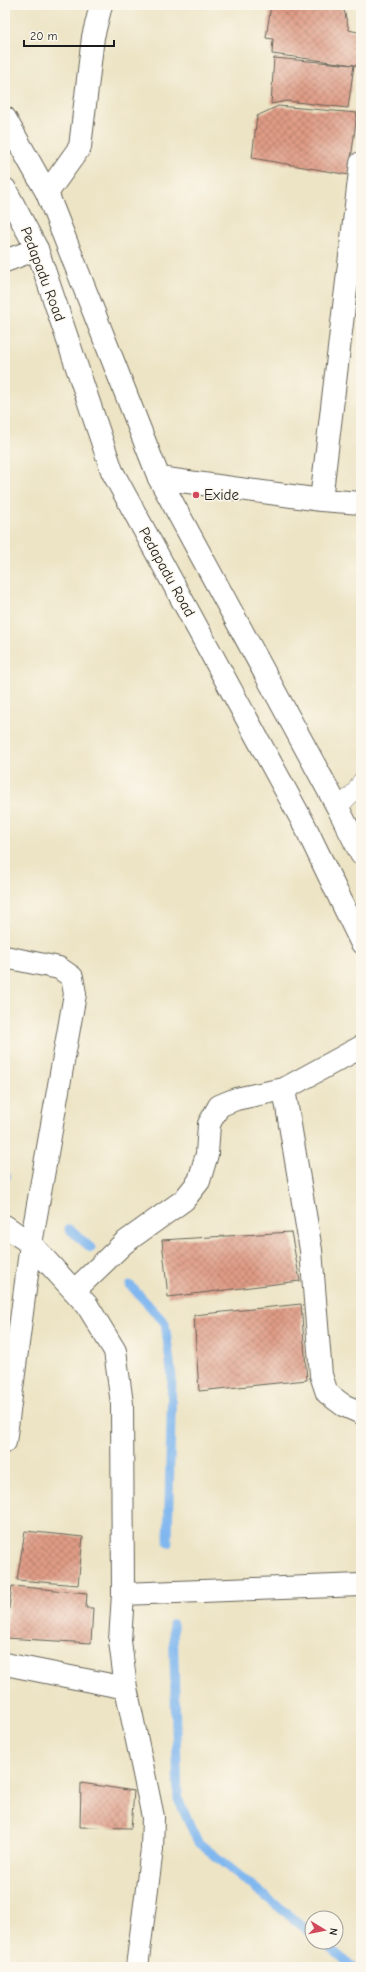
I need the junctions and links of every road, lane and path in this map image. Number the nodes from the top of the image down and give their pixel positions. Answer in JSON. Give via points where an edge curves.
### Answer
{"nodes":[{"id":1,"x":101,"y":5,"type":"edge"},
{"id":2,"x":5,"y":118,"type":"edge"},
{"id":3,"x":361,"y":163,"type":"edge"},
{"id":4,"x":5,"y":189,"type":"edge"},
{"id":5,"x":47,"y":193,"type":"junction"},
{"id":6,"x":36,"y":249,"type":"junction"},
{"id":7,"x":5,"y":261,"type":"edge"},
{"id":8,"x":354,"y":278,"type":"edge"},
{"id":9,"x":159,"y":478,"type":"junction"},
{"id":10,"x":320,"y":500,"type":"junction"},
{"id":11,"x":361,"y":503,"type":"edge"},
{"id":12,"x":361,"y":781,"type":"edge"},
{"id":13,"x":338,"y":808,"type":"junction"},
{"id":14,"x":361,"y":854,"type":"edge"},
{"id":15,"x":361,"y":942,"type":"edge"},
{"id":16,"x":5,"y":957,"type":"edge"},
{"id":17,"x":361,"y":1048,"type":"edge"},
{"id":18,"x":284,"y":1090,"type":"junction"},
{"id":19,"x":5,"y":1226,"type":"edge"},
{"id":20,"x":31,"y":1244,"type":"junction"},
{"id":21,"x":74,"y":1291,"type":"junction"},
{"id":22,"x":361,"y":1414,"type":"edge"},
{"id":23,"x":5,"y":1442,"type":"edge"},
{"id":24,"x":361,"y":1584,"type":"edge"},
{"id":25,"x":123,"y":1594,"type":"junction"},
{"id":26,"x":5,"y":1664,"type":"edge"},
{"id":27,"x":126,"y":1688,"type":"junction"},
{"id":28,"x":137,"y":1967,"type":"edge"}],
"edges":[{"from":1,"to":5,"type":"street","via":[[93,37],[80,147]]},
{"from":2,"to":5,"type":"street"},
{"from":3,"to":8,"type":"street"},
{"from":4,"to":6,"type":"street","name":"Pedapadu Road"},
{"from":5,"to":9,"type":"street"},
{"from":6,"to":7,"type":"street"},
{"from":6,"to":15,"type":"street","name":"Pedapadu Road","via":[[112,471],[305,826]]},
{"from":8,"to":10,"type":"street"},
{"from":9,"to":10,"type":"street"},
{"from":9,"to":13,"type":"street"},
{"from":10,"to":11,"type":"street"},
{"from":12,"to":13,"type":"lane","via":[[356,790]]},
{"from":13,"to":14,"type":"street"},
{"from":16,"to":20,"type":"street","via":[[59,968],[72,977],[75,994]]},
{"from":17,"to":18,"type":"street"},
{"from":18,"to":21,"type":"street","via":[[236,1099],[219,1106],[209,1124],[207,1154],[200,1180],[184,1200],[124,1243]]},
{"from":18,"to":22,"type":"street","via":[[311,1250],[321,1375],[327,1393]]},
{"from":19,"to":20,"type":"street"},
{"from":20,"to":21,"type":"street"},
{"from":20,"to":23,"type":"street"},
{"from":21,"to":25,"type":"street","via":[[87,1305],[115,1351],[122,1404]]},
{"from":24,"to":25,"type":"street"},
{"from":25,"to":27,"type":"street","via":[[120,1641]]},
{"from":26,"to":27,"type":"street"},
{"from":27,"to":28,"type":"street","via":[[153,1817],[152,1848]]}]}
